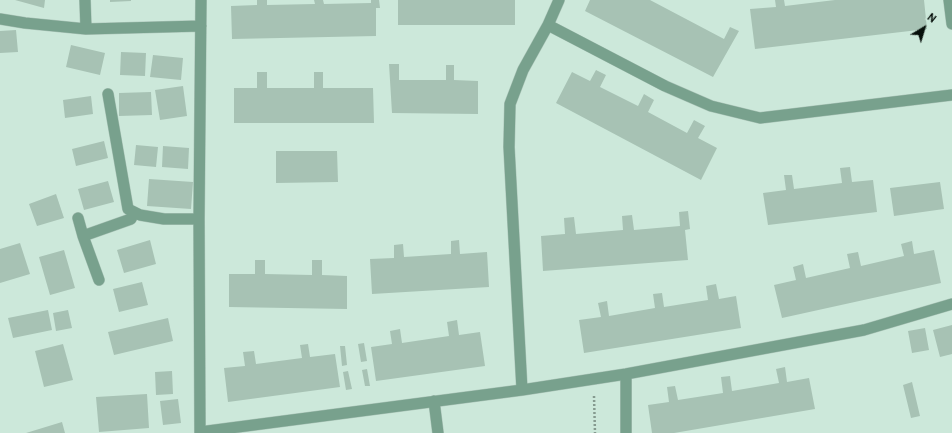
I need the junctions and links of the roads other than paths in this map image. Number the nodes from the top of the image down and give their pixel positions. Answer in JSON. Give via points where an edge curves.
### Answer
{"nodes":[{"id":1,"x":85,"y":0,"type":"edge"},
{"id":2,"x":202,"y":0,"type":"edge"},
{"id":3,"x":559,"y":0,"type":"edge"},
{"id":4,"x":949,"y":0,"type":"edge"},
{"id":5,"x":0,"y":19,"type":"edge"},
{"id":6,"x":952,"y":24,"type":"edge"},
{"id":7,"x":548,"y":25,"type":"junction"},
{"id":8,"x":201,"y":26,"type":"junction"},
{"id":9,"x":86,"y":29,"type":"junction"},
{"id":10,"x":108,"y":94,"type":"dead end"},
{"id":11,"x":952,"y":95,"type":"edge"},
{"id":12,"x":134,"y":212,"type":"junction"},
{"id":13,"x":78,"y":218,"type":"dead end"},
{"id":14,"x":199,"y":220,"type":"junction"},
{"id":15,"x":83,"y":236,"type":"junction"},
{"id":16,"x":99,"y":280,"type":"dead end"},
{"id":17,"x":952,"y":304,"type":"edge"},
{"id":18,"x":626,"y":374,"type":"junction"},
{"id":19,"x":522,"y":390,"type":"junction"},
{"id":20,"x":434,"y":401,"type":"junction"},
{"id":21,"x":200,"y":432,"type":"edge"},
{"id":22,"x":438,"y":433,"type":"edge"},
{"id":23,"x":626,"y":433,"type":"edge"}],
"edges":[{"from":1,"to":9,"type":"street"},
{"from":2,"to":8,"type":"street"},
{"from":3,"to":7,"type":"street"},
{"from":4,"to":6,"type":"street"},
{"from":5,"to":9,"type":"street"},
{"from":7,"to":11,"type":"street","via":[[665,86],[711,106],[760,118]]},
{"from":7,"to":19,"type":"street","via":[[522,70],[510,104],[509,155]]},
{"from":8,"to":9,"type":"street"},
{"from":8,"to":14,"type":"street"},
{"from":10,"to":12,"type":"street","via":[[128,209]]},
{"from":12,"to":14,"type":"street","via":[[164,219]]},
{"from":12,"to":15,"type":"street","via":[[131,219]]},
{"from":13,"to":15,"type":"street"},
{"from":14,"to":21,"type":"street"},
{"from":15,"to":16,"type":"street"},
{"from":17,"to":18,"type":"street","via":[[864,330]]},
{"from":18,"to":19,"type":"street"},
{"from":18,"to":23,"type":"street"},
{"from":19,"to":20,"type":"street"},
{"from":20,"to":21,"type":"street"},
{"from":20,"to":22,"type":"street"}]}
